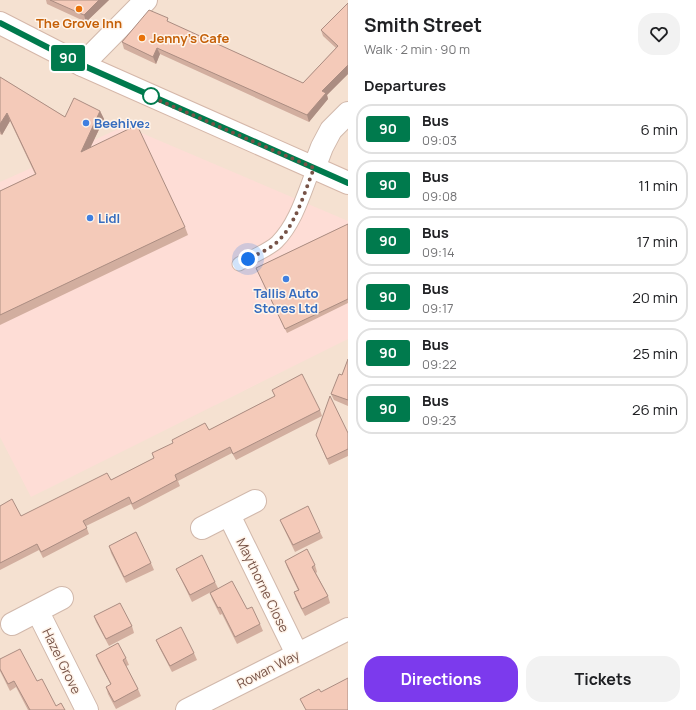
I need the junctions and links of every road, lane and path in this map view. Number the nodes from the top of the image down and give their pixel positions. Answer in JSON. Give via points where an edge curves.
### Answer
{"nodes":[{"id":1,"x":146,"y":0,"type":"edge"},
{"id":2,"x":0,"y":23,"type":"edge"},
{"id":3,"x":82,"y":65,"type":"junction"},
{"id":4,"x":348,"y":113,"type":"edge"},
{"id":5,"x":314,"y":168,"type":"junction"},
{"id":6,"x":348,"y":183,"type":"edge"},
{"id":7,"x":239,"y":264,"type":"dead end"},
{"id":8,"x":255,"y":501,"type":"dead end"},
{"id":9,"x":229,"y":515,"type":"junction"},
{"id":10,"x":202,"y":528,"type":"dead end"},
{"id":11,"x":62,"y":598,"type":"dead end"},
{"id":12,"x":38,"y":612,"type":"junction"},
{"id":13,"x":12,"y":624,"type":"dead end"},
{"id":14,"x":348,"y":629,"type":"edge"},
{"id":15,"x":297,"y":654,"type":"junction"},
{"id":16,"x":199,"y":707,"type":"edge"},
{"id":17,"x":87,"y":710,"type":"edge"}],
"edges":[{"from":1,"to":3,"type":"street"},
{"from":2,"to":3,"type":"street"},
{"from":3,"to":5,"type":"street"},
{"from":4,"to":5,"type":"street","via":[[332,130]]},
{"from":5,"to":6,"type":"street"},
{"from":5,"to":7,"type":"lane","via":[[288,229],[276,244]]},
{"from":8,"to":9,"type":"street"},
{"from":9,"to":10,"type":"street"},
{"from":9,"to":15,"type":"street","name":"Maythorne Close"},
{"from":11,"to":12,"type":"street"},
{"from":12,"to":13,"type":"street"},
{"from":12,"to":17,"type":"street","name":"Hazel Grove"},
{"from":14,"to":15,"type":"street","name":"Rowan Way"},
{"from":15,"to":16,"type":"street","name":"Rowan Way"}]}
